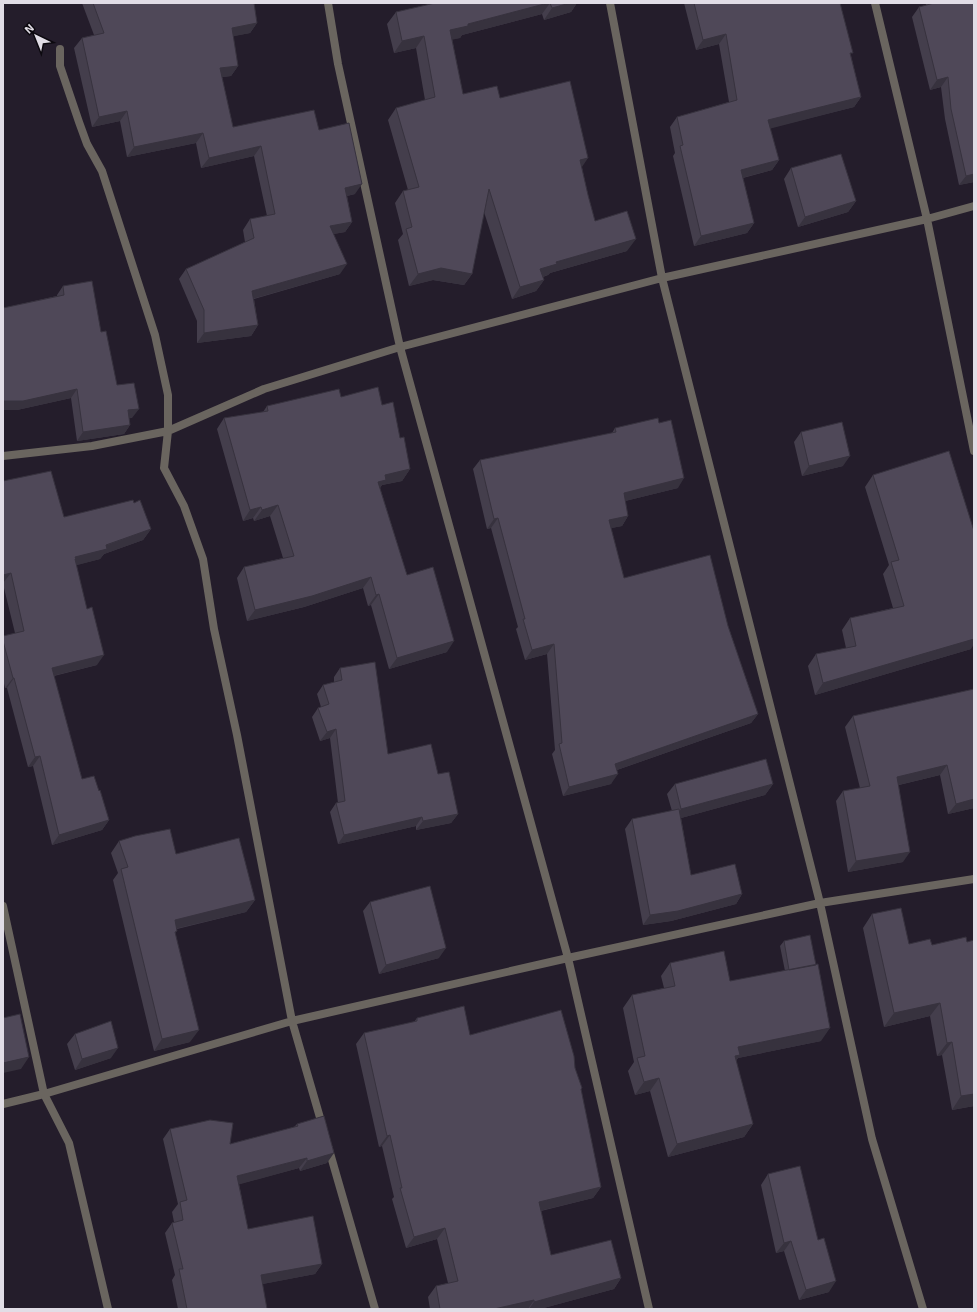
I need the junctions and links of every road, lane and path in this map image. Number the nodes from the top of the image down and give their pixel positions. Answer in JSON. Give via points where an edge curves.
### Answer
{"nodes":[{"id":1,"x":328,"y":3,"type":"edge"},
{"id":2,"x":610,"y":3,"type":"edge"},
{"id":3,"x":875,"y":3,"type":"edge"},
{"id":4,"x":60,"y":49,"type":"dead end"},
{"id":5,"x":974,"y":206,"type":"edge"},
{"id":6,"x":927,"y":219,"type":"junction"},
{"id":7,"x":662,"y":278,"type":"junction"},
{"id":8,"x":400,"y":347,"type":"junction"},
{"id":9,"x":168,"y":431,"type":"junction"},
{"id":10,"x":974,"y":451,"type":"edge"},
{"id":11,"x":3,"y":456,"type":"edge"},
{"id":12,"x":974,"y":879,"type":"edge"},
{"id":13,"x":820,"y":903,"type":"junction"},
{"id":14,"x":3,"y":906,"type":"edge"},
{"id":15,"x":568,"y":958,"type":"junction"},
{"id":16,"x":292,"y":1021,"type":"junction"},
{"id":17,"x":44,"y":1094,"type":"junction"},
{"id":18,"x":3,"y":1104,"type":"edge"},
{"id":19,"x":108,"y":1309,"type":"edge"},
{"id":20,"x":376,"y":1309,"type":"edge"},
{"id":21,"x":649,"y":1309,"type":"edge"},
{"id":22,"x":923,"y":1309,"type":"edge"}],
"edges":[{"from":1,"to":8,"type":"street","via":[[338,64]]},
{"from":2,"to":7,"type":"street"},
{"from":3,"to":6,"type":"street"},
{"from":4,"to":9,"type":"street","via":[[60,66],[87,144],[102,171],[154,336],[168,395]]},
{"from":5,"to":6,"type":"street"},
{"from":6,"to":7,"type":"street"},
{"from":6,"to":10,"type":"street"},
{"from":7,"to":8,"type":"street"},
{"from":7,"to":13,"type":"street"},
{"from":8,"to":9,"type":"street","via":[[264,388]]},
{"from":8,"to":15,"type":"street"},
{"from":9,"to":11,"type":"street","via":[[92,446]]},
{"from":9,"to":16,"type":"street","via":[[164,468],[184,506],[203,559],[214,629]]},
{"from":12,"to":13,"type":"street"},
{"from":13,"to":15,"type":"street"},
{"from":13,"to":22,"type":"street","via":[[872,1138]]},
{"from":14,"to":17,"type":"street"},
{"from":15,"to":16,"type":"street"},
{"from":15,"to":21,"type":"street"},
{"from":16,"to":17,"type":"street"},
{"from":16,"to":20,"type":"street"},
{"from":17,"to":18,"type":"street"},
{"from":17,"to":19,"type":"street","via":[[69,1144]]}]}
